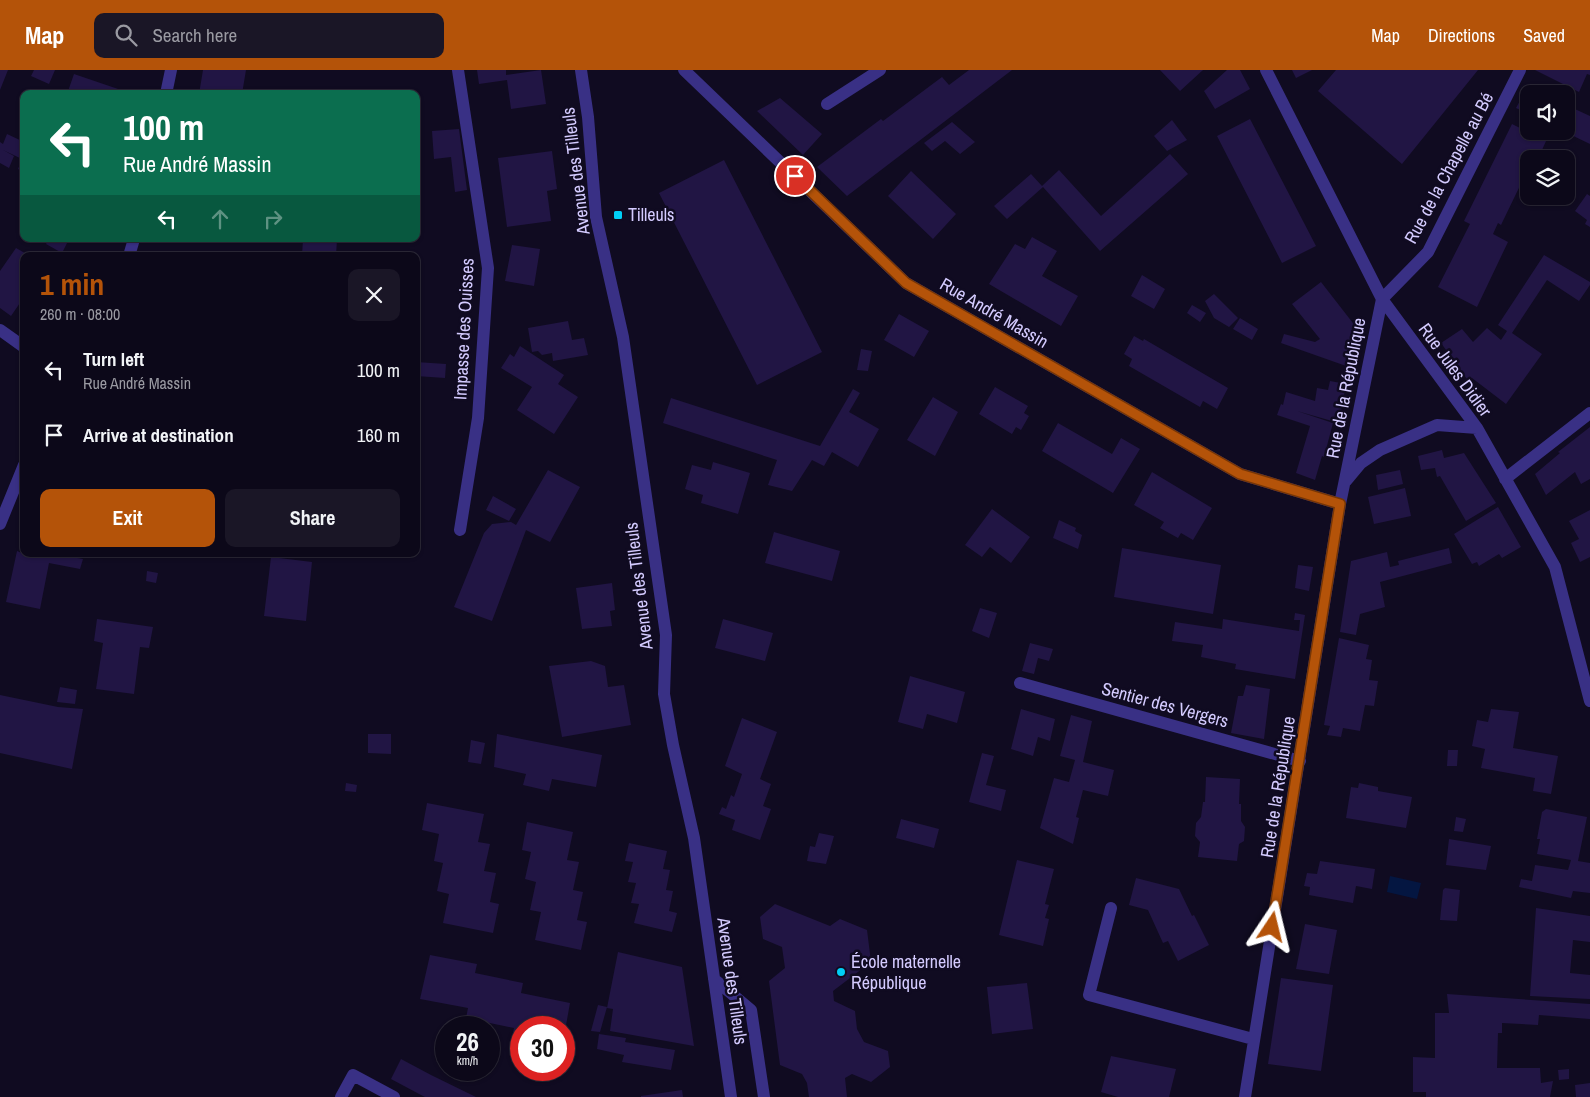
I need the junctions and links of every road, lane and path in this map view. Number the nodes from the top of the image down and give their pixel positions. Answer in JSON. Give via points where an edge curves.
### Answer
{"nodes":[{"id":1,"x":171,"y":70,"type":"edge"},
{"id":2,"x":458,"y":70,"type":"edge"},
{"id":3,"x":581,"y":70,"type":"edge"},
{"id":4,"x":684,"y":70,"type":"edge"},
{"id":5,"x":880,"y":70,"type":"edge"},
{"id":6,"x":1266,"y":70,"type":"edge"},
{"id":7,"x":1520,"y":70,"type":"edge"},
{"id":8,"x":167,"y":90,"type":"edge"},
{"id":9,"x":826,"y":104,"type":"dead end"},
{"id":10,"x":1382,"y":299,"type":"junction"},
{"id":11,"x":0,"y":330,"type":"edge"},
{"id":12,"x":20,"y":344,"type":"edge"},
{"id":13,"x":1590,"y":413,"type":"edge"},
{"id":14,"x":1477,"y":428,"type":"junction"},
{"id":15,"x":20,"y":475,"type":"edge"},
{"id":16,"x":1506,"y":479,"type":"junction"},
{"id":17,"x":1345,"y":483,"type":"junction"},
{"id":18,"x":1340,"y":504,"type":"junction"},
{"id":19,"x":0,"y":524,"type":"edge"},
{"id":20,"x":460,"y":530,"type":"dead end"},
{"id":21,"x":1020,"y":683,"type":"dead end"},
{"id":22,"x":1590,"y":700,"type":"edge"},
{"id":23,"x":1300,"y":761,"type":"junction"},
{"id":24,"x":1111,"y":908,"type":"dead end"},
{"id":25,"x":714,"y":979,"type":"junction"},
{"id":26,"x":1254,"y":1038,"type":"junction"},
{"id":27,"x":341,"y":1097,"type":"edge"},
{"id":28,"x":394,"y":1097,"type":"edge"},
{"id":29,"x":731,"y":1097,"type":"edge"},
{"id":30,"x":764,"y":1097,"type":"edge"},
{"id":31,"x":1245,"y":1097,"type":"edge"}],
"edges":[{"from":1,"to":8,"type":"street"},
{"from":2,"to":20,"type":"street","name":"Impasse des Ouisses","via":[[488,268],[478,418]]},
{"from":3,"to":25,"type":"street","name":"Avenue des Tilleuls","via":[[596,217],[623,337],[666,635],[664,694],[672,745],[694,838]]},
{"from":4,"to":18,"type":"street","name":"Rue André Massin","via":[[906,283],[1240,474]]},
{"from":5,"to":9,"type":"street"},
{"from":6,"to":10,"type":"street","name":"Rue Jules Didier"},
{"from":7,"to":10,"type":"street","name":"Rue de la Chapelle au Bé","via":[[1428,252]]},
{"from":10,"to":14,"type":"street","name":"Rue Jules Didier"},
{"from":10,"to":17,"type":"street","name":"Rue de la République"},
{"from":11,"to":12,"type":"street"},
{"from":13,"to":16,"type":"street"},
{"from":14,"to":16,"type":"street","name":"Rue Jules Didier"},
{"from":14,"to":17,"type":"street","name":"Rue de la République","via":[[1437,425],[1380,450],[1361,463]]},
{"from":15,"to":19,"type":"street"},
{"from":16,"to":22,"type":"street","name":"Rue Jules Didier","via":[[1555,567]]},
{"from":17,"to":18,"type":"street","name":"Rue de la République"},
{"from":18,"to":23,"type":"street","name":"Rue de la République"},
{"from":21,"to":23,"type":"street","name":"Sentier des Vergers"},
{"from":23,"to":26,"type":"street","name":"Rue de la République"},
{"from":24,"to":26,"type":"street","via":[[1089,995]]},
{"from":25,"to":29,"type":"street","name":"Avenue des Tilleuls"},
{"from":25,"to":30,"type":"street","via":[[751,1010]]},
{"from":26,"to":31,"type":"street","name":"Rue de la République"},
{"from":27,"to":28,"type":"street","via":[[353,1075]]}]}
